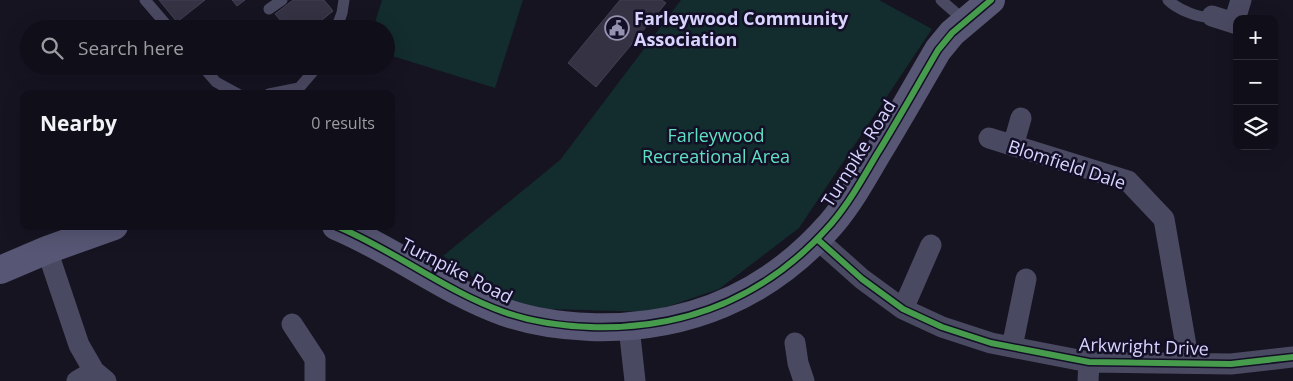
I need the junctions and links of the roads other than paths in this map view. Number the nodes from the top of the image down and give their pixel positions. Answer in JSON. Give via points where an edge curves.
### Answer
{"nodes":[{"id":1,"x":145,"y":0,"type":"edge"},
{"id":2,"x":282,"y":0,"type":"edge"},
{"id":3,"x":344,"y":0,"type":"edge"},
{"id":4,"x":941,"y":0,"type":"edge"},
{"id":5,"x":991,"y":0,"type":"edge"},
{"id":6,"x":1168,"y":0,"type":"edge"},
{"id":7,"x":1241,"y":0,"type":"edge"},
{"id":8,"x":269,"y":9,"type":"dead end"},
{"id":9,"x":1238,"y":15,"type":"edge"},
{"id":10,"x":1212,"y":16,"type":"joint"},
{"id":11,"x":162,"y":20,"type":"edge"},
{"id":12,"x":339,"y":20,"type":"edge"},
{"id":13,"x":965,"y":21,"type":"junction"},
{"id":14,"x":1233,"y":22,"type":"edge"},
{"id":15,"x":210,"y":75,"type":"edge"},
{"id":16,"x":310,"y":75,"type":"edge"},
{"id":17,"x":231,"y":90,"type":"edge"},
{"id":18,"x":289,"y":90,"type":"edge"},
{"id":19,"x":1021,"y":118,"type":"dead end"},
{"id":20,"x":989,"y":138,"type":"dead end"},
{"id":21,"x":1013,"y":146,"type":"junction"},
{"id":22,"x":103,"y":230,"type":"edge"},
{"id":23,"x":344,"y":230,"type":"edge"},
{"id":24,"x":817,"y":239,"type":"junction"},
{"id":25,"x":931,"y":245,"type":"dead end"},
{"id":26,"x":46,"y":250,"type":"junction"},
{"id":27,"x":0,"y":270,"type":"edge"},
{"id":28,"x":1026,"y":279,"type":"dead end"},
{"id":29,"x":903,"y":310,"type":"junction"},
{"id":30,"x":292,"y":324,"type":"dead end"},
{"id":31,"x":629,"y":327,"type":"junction"},
{"id":32,"x":795,"y":343,"type":"dead end"},
{"id":33,"x":1012,"y":347,"type":"junction"},
{"id":34,"x":1293,"y":357,"type":"edge"},
{"id":35,"x":1188,"y":363,"type":"junction"},
{"id":36,"x":1089,"y":372,"type":"edge"},
{"id":37,"x":92,"y":378,"type":"edge"},
{"id":38,"x":315,"y":381,"type":"edge"},
{"id":39,"x":635,"y":381,"type":"edge"},
{"id":40,"x":804,"y":381,"type":"edge"}],
"edges":[{"from":1,"to":11,"type":"lane"},
{"from":2,"to":8,"type":"lane"},
{"from":3,"to":12,"type":"lane"},
{"from":4,"to":13,"type":"lane"},
{"from":5,"to":13,"type":"street","name":"Turnpike Road"},
{"from":6,"to":10,"type":"lane","via":[[1176,7],[1206,18]]},
{"from":7,"to":9,"type":"street"},
{"from":10,"to":14,"type":"street"},
{"from":13,"to":24,"type":"street","name":"Turnpike Road","via":[[938,50],[846,206]]},
{"from":15,"to":17,"type":"lane"},
{"from":16,"to":18,"type":"lane","via":[[299,88]]},
{"from":19,"to":21,"type":"street"},
{"from":20,"to":21,"type":"street","name":"Blomfield Dale"},
{"from":21,"to":35,"type":"street","name":"Blomfield Dale","via":[[1128,181],[1164,219]]},
{"from":22,"to":26,"type":"street"},
{"from":23,"to":31,"type":"street","name":"Turnpike Road","via":[[507,313],[548,323]]},
{"from":24,"to":29,"type":"street","name":"Arkwright Drive"},
{"from":24,"to":31,"type":"street","name":"Turnpike Road","via":[[777,274],[738,298],[710,310],[666,322]]},
{"from":25,"to":29,"type":"street"},
{"from":26,"to":27,"type":"street"},
{"from":26,"to":37,"type":"street"},
{"from":28,"to":33,"type":"street"},
{"from":29,"to":33,"type":"street","name":"Arkwright Drive","via":[[991,343]]},
{"from":30,"to":38,"type":"street","via":[[315,359]]},
{"from":31,"to":39,"type":"street"},
{"from":32,"to":40,"type":"street"},
{"from":33,"to":36,"type":"street","name":"Arkwright Drive"},
{"from":34,"to":35,"type":"street","name":"Arkwright Drive","via":[[1231,364]]},
{"from":35,"to":36,"type":"street","name":"Arkwright Drive"}]}
